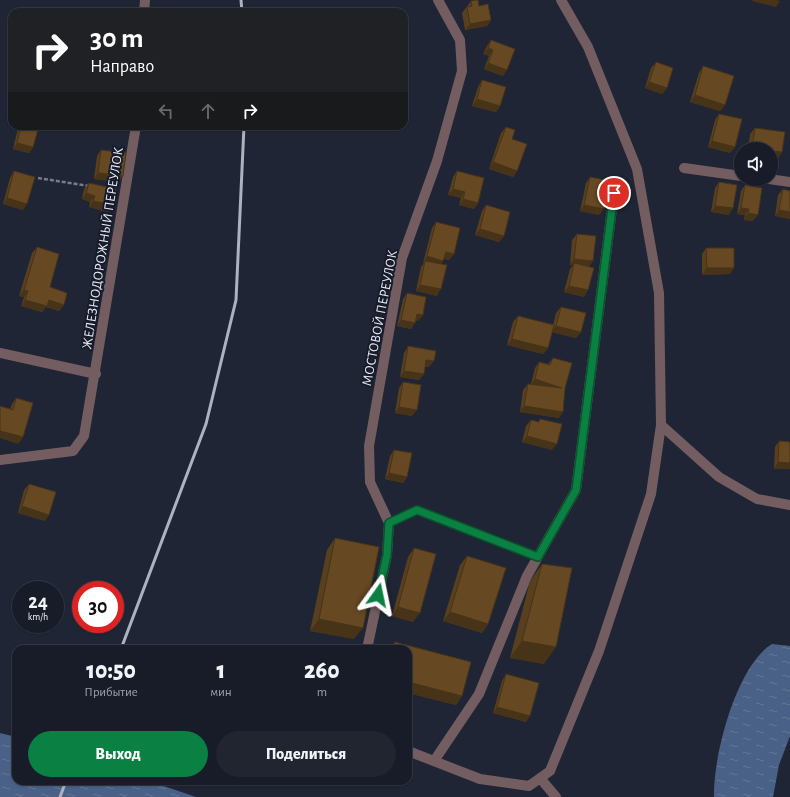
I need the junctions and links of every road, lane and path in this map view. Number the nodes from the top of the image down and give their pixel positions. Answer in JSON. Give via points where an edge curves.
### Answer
{"nodes":[{"id":1,"x":438,"y":0,"type":"edge"},
{"id":2,"x":561,"y":0,"type":"edge"},
{"id":3,"x":135,"y":130,"type":"edge"},
{"id":4,"x":684,"y":168,"type":"dead end"},
{"id":5,"x":734,"y":175,"type":"edge"},
{"id":6,"x":38,"y":178,"type":"dead end"},
{"id":7,"x":778,"y":180,"type":"edge"},
{"id":8,"x":790,"y":182,"type":"edge"},
{"id":9,"x":95,"y":186,"type":"edge"},
{"id":10,"x":614,"y":193,"type":"dead end"},
{"id":11,"x":0,"y":353,"type":"edge"},
{"id":12,"x":96,"y":374,"type":"junction"},
{"id":13,"x":661,"y":426,"type":"junction"},
{"id":14,"x":0,"y":460,"type":"edge"},
{"id":15,"x":790,"y":505,"type":"edge"},
{"id":16,"x":389,"y":523,"type":"junction"},
{"id":17,"x":538,"y":557,"type":"junction"},
{"id":18,"x":367,"y":645,"type":"edge"},
{"id":19,"x":412,"y":753,"type":"edge"},
{"id":20,"x":434,"y":761,"type":"junction"},
{"id":21,"x":540,"y":778,"type":"junction"},
{"id":22,"x":556,"y":797,"type":"edge"}],
"edges":[{"from":1,"to":16,"type":"street","name":"МОСТОВОЙ ПЕРЕУЛОК","via":[[460,40],[462,71],[437,161],[402,258],[369,446],[370,482]]},
{"from":2,"to":13,"type":"street","via":[[588,47],[637,169],[659,293]]},
{"from":3,"to":12,"type":"street","name":"ЖЕЛЕЗНОДОРОЖНЫЙ ПЕРЕУЛОК"},
{"from":4,"to":5,"type":"street"},
{"from":6,"to":9,"type":"path"},
{"from":7,"to":8,"type":"street"},
{"from":10,"to":17,"type":"street","via":[[576,490]]},
{"from":11,"to":12,"type":"street"},
{"from":12,"to":14,"type":"street","name":"ЖЕЛЕЗНОДОРОЖНЫЙ ПЕРЕУЛОК","via":[[84,436],[73,451]]},
{"from":13,"to":15,"type":"street","via":[[719,477],[757,499]]},
{"from":13,"to":21,"type":"street","via":[[651,494],[599,651],[550,771]]},
{"from":16,"to":17,"type":"lane","via":[[417,510]]},
{"from":16,"to":18,"type":"street","name":"МОСТОВОЙ ПЕРЕУЛОК","via":[[387,555]]},
{"from":17,"to":20,"type":"street","via":[[527,576],[479,694]]},
{"from":19,"to":20,"type":"street"},
{"from":20,"to":21,"type":"street","via":[[480,778],[528,786]]},
{"from":21,"to":22,"type":"street"}]}
